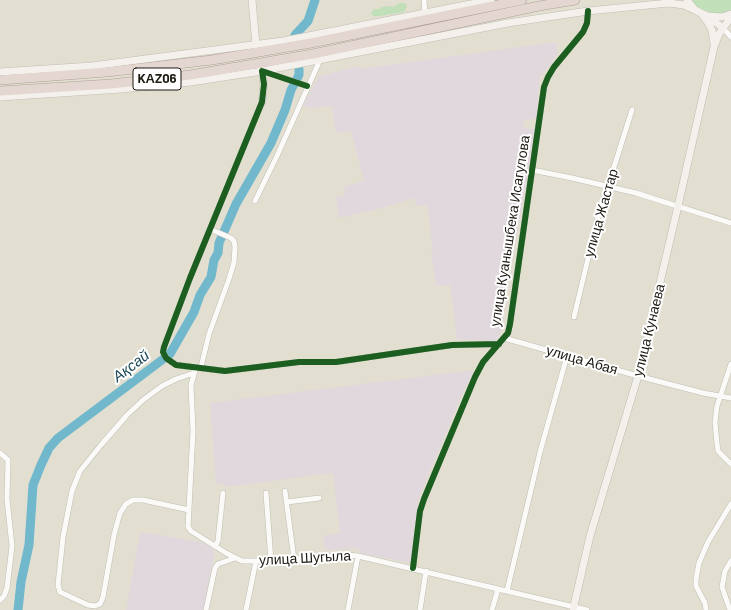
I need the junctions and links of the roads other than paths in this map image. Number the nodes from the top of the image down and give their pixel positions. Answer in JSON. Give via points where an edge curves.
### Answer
{"nodes":[{"id":1,"x":252,"y":0,"type":"edge"},
{"id":2,"x":424,"y":0,"type":"edge"},
{"id":3,"x":491,"y":0,"type":"edge"},
{"id":4,"x":522,"y":0,"type":"edge"},
{"id":5,"x":575,"y":0,"type":"edge"},
{"id":6,"x":687,"y":0,"type":"edge"},
{"id":7,"x":663,"y":2,"type":"edge"},
{"id":8,"x":588,"y":11,"type":"junction"},
{"id":9,"x":697,"y":12,"type":"junction"},
{"id":10,"x":425,"y":14,"type":"junction"},
{"id":11,"x":731,"y":15,"type":"edge"},
{"id":12,"x":707,"y":16,"type":"junction"},
{"id":13,"x":723,"y":28,"type":"junction"},
{"id":14,"x":731,"y":37,"type":"edge"},
{"id":15,"x":256,"y":45,"type":"junction"},
{"id":16,"x":714,"y":47,"type":"junction"},
{"id":17,"x":314,"y":59,"type":"junction"},
{"id":18,"x":262,"y":71,"type":"junction"},
{"id":19,"x":0,"y":72,"type":"edge"},
{"id":20,"x":0,"y":80,"type":"edge"},
{"id":21,"x":307,"y":86,"type":"junction"},
{"id":22,"x":0,"y":91,"type":"edge"},
{"id":23,"x":0,"y":97,"type":"edge"},
{"id":24,"x":262,"y":102,"type":"joint"},
{"id":25,"x":632,"y":110,"type":"dead end"},
{"id":26,"x":532,"y":170,"type":"junction"},
{"id":27,"x":608,"y":186,"type":"junction"},
{"id":28,"x":254,"y":201,"type":"dead end"},
{"id":29,"x":678,"y":206,"type":"junction"},
{"id":30,"x":731,"y":223,"type":"edge"},
{"id":31,"x":210,"y":229,"type":"junction"},
{"id":32,"x":574,"y":317,"type":"dead end"},
{"id":33,"x":504,"y":338,"type":"junction"},
{"id":34,"x":498,"y":344,"type":"junction"},
{"id":35,"x":567,"y":356,"type":"junction"},
{"id":36,"x":731,"y":364,"type":"edge"},
{"id":37,"x":198,"y":367,"type":"junction"},
{"id":38,"x":194,"y":373,"type":"junction"},
{"id":39,"x":638,"y":376,"type":"junction"},
{"id":40,"x":720,"y":396,"type":"junction"},
{"id":41,"x":731,"y":398,"type":"edge"},
{"id":42,"x":0,"y":453,"type":"edge"},
{"id":43,"x":731,"y":464,"type":"edge"},
{"id":44,"x":285,"y":491,"type":"dead end"},
{"id":45,"x":223,"y":493,"type":"dead end"},
{"id":46,"x":266,"y":493,"type":"dead end"},
{"id":47,"x":319,"y":498,"type":"dead end"},
{"id":48,"x":287,"y":502,"type":"junction"},
{"id":49,"x":731,"y":504,"type":"edge"},
{"id":50,"x":189,"y":510,"type":"junction"},
{"id":51,"x":215,"y":546,"type":"junction"},
{"id":52,"x":358,"y":556,"type":"junction"},
{"id":53,"x":235,"y":558,"type":"junction"},
{"id":54,"x":294,"y":559,"type":"junction"},
{"id":55,"x":256,"y":561,"type":"junction"},
{"id":56,"x":271,"y":561,"type":"junction"},
{"id":57,"x":731,"y":561,"type":"edge"},
{"id":58,"x":413,"y":568,"type":"junction"},
{"id":59,"x":426,"y":571,"type":"junction"},
{"id":60,"x":498,"y":589,"type":"junction"},
{"id":61,"x":507,"y":591,"type":"junction"},
{"id":62,"x":0,"y":600,"type":"edge"},
{"id":63,"x":573,"y":608,"type":"edge"},
{"id":64,"x":206,"y":610,"type":"edge"},
{"id":65,"x":246,"y":610,"type":"edge"},
{"id":66,"x":348,"y":610,"type":"edge"},
{"id":67,"x":420,"y":610,"type":"edge"},
{"id":68,"x":492,"y":610,"type":"edge"},
{"id":69,"x":587,"y":610,"type":"edge"},
{"id":70,"x":706,"y":610,"type":"edge"},
{"id":71,"x":730,"y":610,"type":"edge"}],
"edges":[{"from":1,"to":15,"type":"main road"},
{"from":2,"to":10,"type":"street"},
{"from":3,"to":10,"type":"main road"},
{"from":4,"to":20,"type":"highway","number":"KАZ06","via":[[311,43],[212,60]]},
{"from":5,"to":17,"type":"highway","number":"KАZ06","via":[[531,7]]},
{"from":6,"to":9,"type":"main road"},
{"from":7,"to":8,"type":"main road"},
{"from":7,"to":9,"type":"main road","via":[[676,3]]},
{"from":8,"to":17,"type":"main road"},
{"from":8,"to":26,"type":"street","name":"улица Куанышбека Исагулова","via":[[588,23],[583,32],[548,77]]},
{"from":9,"to":12,"type":"main road"},
{"from":9,"to":16,"type":"main road","via":[[712,30]]},
{"from":10,"to":15,"type":"main road"},
{"from":11,"to":12,"type":"main road"},
{"from":11,"to":13,"type":"main road"},
{"from":12,"to":13,"type":"main road"},
{"from":13,"to":14,"type":"street"},
{"from":13,"to":16,"type":"main road"},
{"from":15,"to":19,"type":"main road","via":[[92,66]]},
{"from":16,"to":29,"type":"main road","name":"улица Кунаева"},
{"from":17,"to":18,"type":"main road"},
{"from":17,"to":21,"type":"street","via":[[316,71]]},
{"from":17,"to":22,"type":"highway","number":"KАZ06","via":[[111,84]]},
{"from":18,"to":21,"type":"street"},
{"from":18,"to":23,"type":"main road","via":[[121,89]]},
{"from":18,"to":24,"type":"main road"},
{"from":21,"to":28,"type":"street","via":[[277,156]]},
{"from":24,"to":31,"type":"street"},
{"from":25,"to":27,"type":"street","name":"улица Жастар"},
{"from":26,"to":27,"type":"street"},
{"from":26,"to":33,"type":"street","name":"улица Куанышбека Исагулова","via":[[510,324]]},
{"from":27,"to":29,"type":"street"},
{"from":27,"to":32,"type":"street","name":"улица Жастар"},
{"from":29,"to":30,"type":"street"},
{"from":29,"to":39,"type":"main road","name":"улица Кунаева"},
{"from":31,"to":37,"type":"street","name":"улица Шугыла","via":[[234,241],[234,262]]},
{"from":31,"to":37,"type":"street","via":[[163,352],[171,363]]},
{"from":33,"to":34,"type":"street","name":"улица Куанышбека Исагулова"},
{"from":33,"to":35,"type":"street","name":"улица Абая"},
{"from":34,"to":37,"type":"street","via":[[452,345],[336,362],[299,362],[225,371]]},
{"from":34,"to":58,"type":"street","name":"улица Куанышбека Исагулова","via":[[483,362],[475,377],[424,499],[420,511]]},
{"from":35,"to":39,"type":"street","name":"улица Абая"},
{"from":35,"to":61,"type":"street","via":[[540,452]]},
{"from":36,"to":40,"type":"street"},
{"from":37,"to":38,"type":"street","name":"улица Шугыла"},
{"from":38,"to":50,"type":"street","name":"улица Шугыла","via":[[191,385],[193,431]]},
{"from":38,"to":50,"type":"street","via":[[171,381],[143,400],[127,415],[80,471],[72,491],[63,537],[58,585],[60,592],[88,605],[100,604],[114,535],[120,513],[126,504],[133,500],[143,500]]},
{"from":39,"to":40,"type":"street","name":"улица Абая"},
{"from":39,"to":63,"type":"main road","name":"улица Кунаева","via":[[590,536]]},
{"from":40,"to":41,"type":"street","name":"улица Абая"},
{"from":40,"to":43,"type":"street","via":[[715,422],[716,443],[718,451]]},
{"from":42,"to":62,"type":"street","via":[[8,460],[7,499],[12,546],[7,588]]},
{"from":44,"to":48,"type":"street"},
{"from":45,"to":51,"type":"street","via":[[218,541]]},
{"from":46,"to":56,"type":"street"},
{"from":47,"to":48,"type":"street"},
{"from":48,"to":54,"type":"street"},
{"from":49,"to":70,"type":"street","via":[[699,562],[696,586]]},
{"from":50,"to":51,"type":"street","name":"улица Шугыла","via":[[188,527]]},
{"from":51,"to":53,"type":"street","name":"улица Шугыла"},
{"from":52,"to":54,"type":"street","name":"улица Шугыла"},
{"from":52,"to":58,"type":"street","name":"улица Шугыла"},
{"from":52,"to":66,"type":"street"},
{"from":53,"to":55,"type":"street","name":"улица Шугыла"},
{"from":53,"to":64,"type":"street","via":[[218,564],[215,568]]},
{"from":54,"to":56,"type":"street","name":"улица Шугыла"},
{"from":55,"to":56,"type":"street","name":"улица Шугыла"},
{"from":55,"to":65,"type":"street"},
{"from":57,"to":71,"type":"street","via":[[725,571],[722,586]]},
{"from":58,"to":59,"type":"street","name":"улица Шугыла"},
{"from":59,"to":60,"type":"street","name":"улица Шугыла"},
{"from":59,"to":67,"type":"street"},
{"from":60,"to":61,"type":"street","name":"улица Шугыла"},
{"from":60,"to":68,"type":"street"},
{"from":61,"to":63,"type":"street","name":"улица Шугыла"},
{"from":63,"to":69,"type":"street","name":"улица Шугыла"}]}
